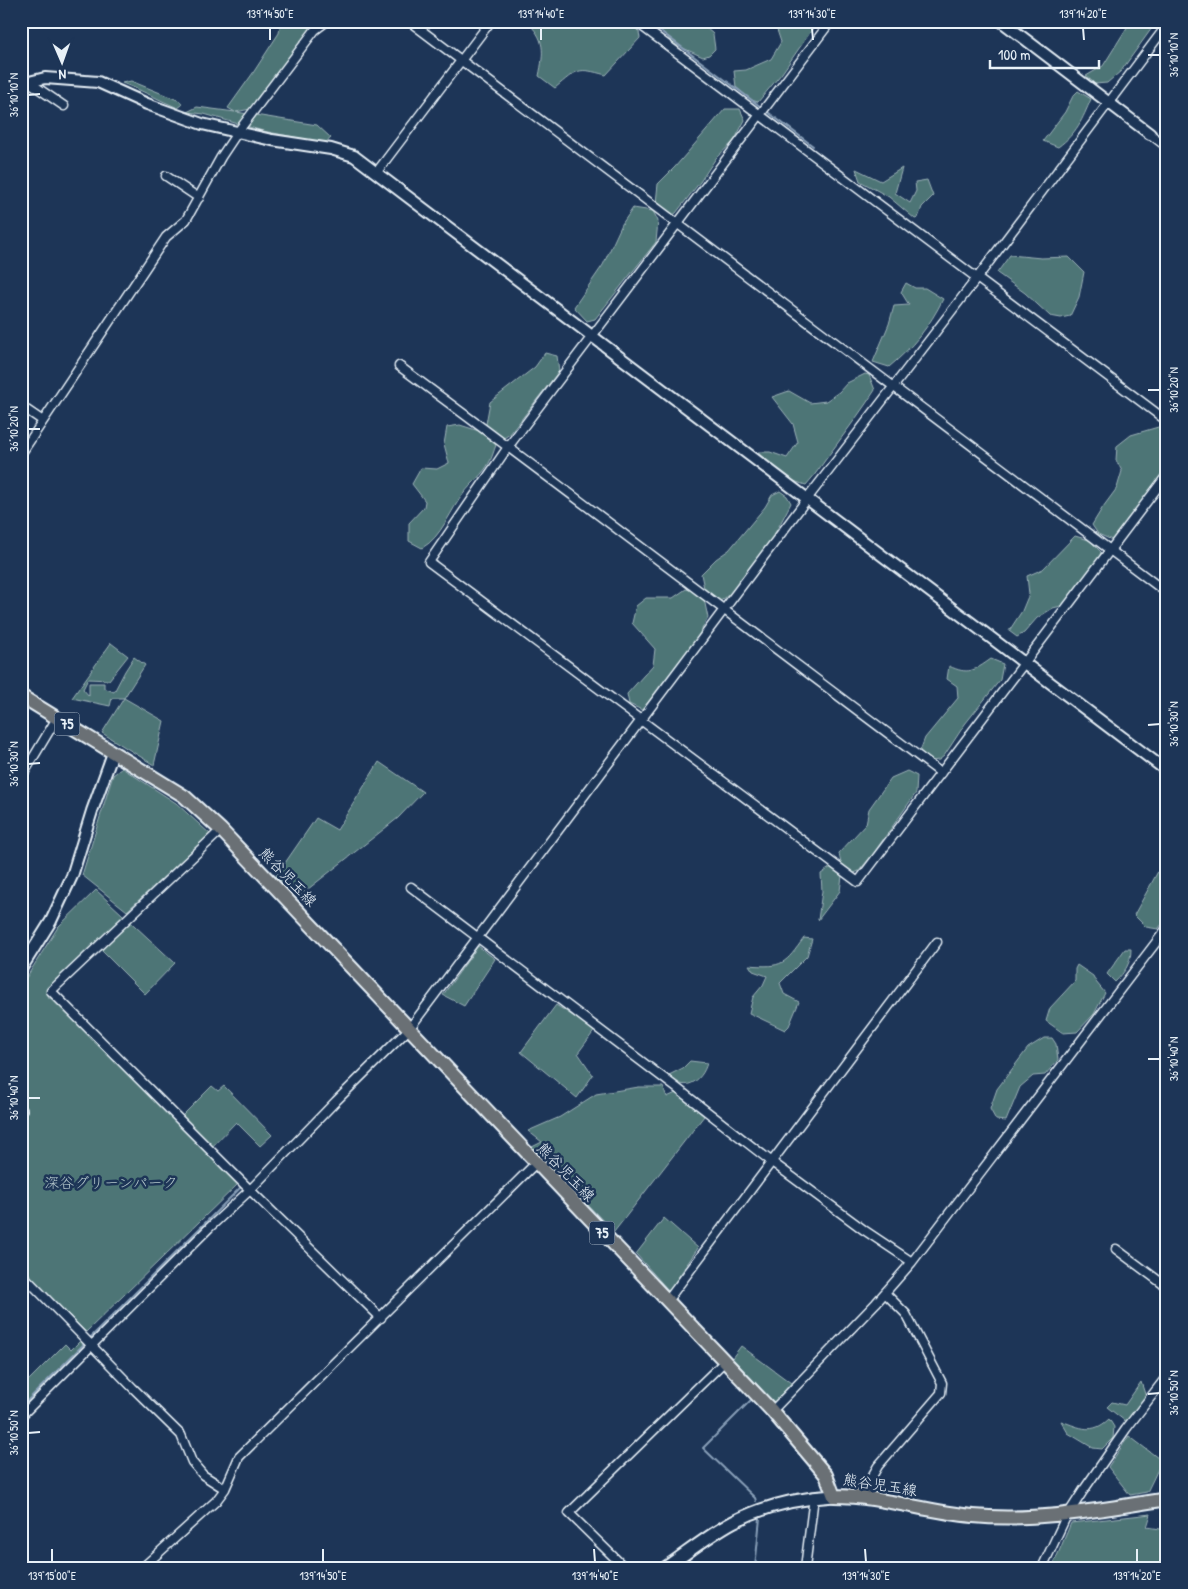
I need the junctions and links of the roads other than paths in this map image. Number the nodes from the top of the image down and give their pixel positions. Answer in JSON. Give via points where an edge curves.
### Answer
{"nodes":[{"id":1,"x":327,"y":21,"type":"edge"},
{"id":2,"x":409,"y":21,"type":"edge"},
{"id":3,"x":491,"y":21,"type":"edge"},
{"id":4,"x":635,"y":21,"type":"edge"},
{"id":5,"x":832,"y":21,"type":"edge"},
{"id":6,"x":1001,"y":21,"type":"edge"},
{"id":7,"x":1167,"y":25,"type":"edge"},
{"id":8,"x":462,"y":60,"type":"junction"},
{"id":9,"x":25,"y":84,"type":"edge"},
{"id":10,"x":1108,"y":103,"type":"junction"},
{"id":11,"x":64,"y":106,"type":"dead end"},
{"id":12,"x":760,"y":115,"type":"junction"},
{"id":13,"x":238,"y":133,"type":"junction"},
{"id":14,"x":1150,"y":134,"type":"joint"},
{"id":15,"x":1167,"y":147,"type":"edge"},
{"id":16,"x":376,"y":173,"type":"junction"},
{"id":17,"x":166,"y":176,"type":"dead end"},
{"id":18,"x":199,"y":198,"type":"junction"},
{"id":19,"x":678,"y":224,"type":"junction"},
{"id":20,"x":977,"y":278,"type":"junction"},
{"id":21,"x":592,"y":335,"type":"junction"},
{"id":22,"x":399,"y":366,"type":"dead end"},
{"id":23,"x":893,"y":386,"type":"junction"},
{"id":24,"x":21,"y":406,"type":"edge"},
{"id":25,"x":43,"y":421,"type":"junction"},
{"id":26,"x":1167,"y":421,"type":"edge"},
{"id":27,"x":508,"y":447,"type":"junction"},
{"id":28,"x":21,"y":454,"type":"edge"},
{"id":29,"x":1167,"y":475,"type":"edge"},
{"id":30,"x":807,"y":499,"type":"junction"},
{"id":31,"x":1110,"y":550,"type":"junction"},
{"id":32,"x":1167,"y":593,"type":"edge"},
{"id":33,"x":723,"y":611,"type":"junction"},
{"id":34,"x":1024,"y":663,"type":"junction"},
{"id":35,"x":21,"y":696,"type":"edge"},
{"id":36,"x":57,"y":718,"type":"junction"},
{"id":37,"x":642,"y":720,"type":"junction"},
{"id":38,"x":113,"y":753,"type":"junction"},
{"id":39,"x":1167,"y":771,"type":"edge"},
{"id":40,"x":941,"y":773,"type":"junction"},
{"id":41,"x":21,"y":778,"type":"edge"},
{"id":42,"x":221,"y":830,"type":"junction"},
{"id":43,"x":411,"y":887,"type":"dead end"},
{"id":44,"x":1167,"y":928,"type":"edge"},
{"id":45,"x":478,"y":938,"type":"junction"},
{"id":46,"x":937,"y":942,"type":"dead end"},
{"id":47,"x":21,"y":969,"type":"edge"},
{"id":48,"x":409,"y":1029,"type":"junction"},
{"id":49,"x":772,"y":1162,"type":"junction"},
{"id":50,"x":536,"y":1163,"type":"junction"},
{"id":51,"x":250,"y":1190,"type":"junction"},
{"id":52,"x":1116,"y":1249,"type":"dead end"},
{"id":53,"x":912,"y":1262,"type":"junction"},
{"id":54,"x":21,"y":1272,"type":"edge"},
{"id":55,"x":1167,"y":1287,"type":"edge"},
{"id":56,"x":885,"y":1293,"type":"junction"},
{"id":57,"x":667,"y":1301,"type":"junction"},
{"id":58,"x":381,"y":1318,"type":"junction"},
{"id":59,"x":92,"y":1345,"type":"junction"},
{"id":60,"x":725,"y":1361,"type":"junction"},
{"id":61,"x":1167,"y":1376,"type":"edge"},
{"id":62,"x":772,"y":1411,"type":"junction"},
{"id":63,"x":21,"y":1416,"type":"edge"},
{"id":64,"x":225,"y":1489,"type":"junction"},
{"id":65,"x":834,"y":1496,"type":"junction"},
{"id":66,"x":814,"y":1497,"type":"junction"},
{"id":67,"x":868,"y":1497,"type":"junction"},
{"id":68,"x":1167,"y":1499,"type":"edge"},
{"id":69,"x":1068,"y":1514,"type":"junction"},
{"id":70,"x":142,"y":1568,"type":"edge"},
{"id":71,"x":625,"y":1568,"type":"edge"},
{"id":72,"x":665,"y":1568,"type":"edge"},
{"id":73,"x":805,"y":1568,"type":"edge"},
{"id":74,"x":1042,"y":1568,"type":"edge"}],
"edges":[{"from":1,"to":13,"type":"street","via":[[315,30]]},
{"from":2,"to":8,"type":"street"},
{"from":3,"to":8,"type":"street"},
{"from":4,"to":12,"type":"street"},
{"from":5,"to":12,"type":"street"},
{"from":6,"to":10,"type":"street"},
{"from":7,"to":10,"type":"street"},
{"from":8,"to":16,"type":"street"},
{"from":8,"to":19,"type":"street"},
{"from":9,"to":11,"type":"street"},
{"from":9,"to":13,"type":"street","via":[[45,78],[98,82],[182,118]]},
{"from":10,"to":14,"type":"street"},
{"from":10,"to":20,"type":"street"},
{"from":12,"to":19,"type":"street"},
{"from":12,"to":20,"type":"street"},
{"from":13,"to":16,"type":"street","via":[[347,152]]},
{"from":13,"to":18,"type":"street"},
{"from":14,"to":15,"type":"street"},
{"from":16,"to":21,"type":"street"},
{"from":17,"to":18,"type":"street"},
{"from":18,"to":25,"type":"street","via":[[186,220],[166,238]]},
{"from":19,"to":21,"type":"street"},
{"from":19,"to":23,"type":"street"},
{"from":20,"to":23,"type":"street"},
{"from":20,"to":26,"type":"street"},
{"from":21,"to":27,"type":"street"},
{"from":21,"to":30,"type":"street"},
{"from":22,"to":27,"type":"street"},
{"from":23,"to":30,"type":"street"},
{"from":23,"to":31,"type":"street"},
{"from":24,"to":25,"type":"street"},
{"from":25,"to":28,"type":"street"},
{"from":27,"to":33,"type":"street"},
{"from":27,"to":37,"type":"street","via":[[430,562]]},
{"from":29,"to":31,"type":"street"},
{"from":30,"to":33,"type":"street"},
{"from":30,"to":34,"type":"street"},
{"from":31,"to":32,"type":"street"},
{"from":31,"to":34,"type":"street"},
{"from":33,"to":37,"type":"street"},
{"from":33,"to":40,"type":"street"},
{"from":34,"to":39,"type":"street"},
{"from":34,"to":40,"type":"street"},
{"from":35,"to":36,"type":"main road","name":"熊谷児玉線","number":"75"},
{"from":36,"to":38,"type":"main road","name":"熊谷児玉線","number":"75"},
{"from":36,"to":41,"type":"street"},
{"from":37,"to":40,"type":"street","via":[[858,882]]},
{"from":37,"to":45,"type":"street"},
{"from":38,"to":42,"type":"main road","name":"熊谷児玉線","number":"75","via":[[184,796]]},
{"from":38,"to":47,"type":"street","via":[[72,876],[51,921]]},
{"from":42,"to":48,"type":"main road","name":"熊谷児玉線","number":"75"},
{"from":42,"to":51,"type":"street","via":[[51,991]]},
{"from":43,"to":45,"type":"street"},
{"from":44,"to":53,"type":"street"},
{"from":45,"to":48,"type":"street"},
{"from":45,"to":49,"type":"street"},
{"from":46,"to":49,"type":"street"},
{"from":48,"to":50,"type":"main road","name":"熊谷児玉線","number":"75"},
{"from":48,"to":51,"type":"street"},
{"from":49,"to":53,"type":"street"},
{"from":49,"to":57,"type":"street"},
{"from":50,"to":57,"type":"main road","name":"熊谷児玉線","number":"75"},
{"from":50,"to":58,"type":"street"},
{"from":51,"to":58,"type":"street"},
{"from":51,"to":59,"type":"street"},
{"from":52,"to":55,"type":"street"},
{"from":53,"to":56,"type":"street"},
{"from":54,"to":59,"type":"street"},
{"from":56,"to":62,"type":"street"},
{"from":56,"to":67,"type":"street","via":[[906,1314],[942,1383],[940,1393],[878,1466],[870,1480]]},
{"from":57,"to":60,"type":"main road","name":"熊谷児玉線","number":"75"},
{"from":58,"to":64,"type":"street","via":[[239,1457]]},
{"from":59,"to":63,"type":"street"},
{"from":59,"to":64,"type":"street","via":[[181,1435],[192,1462],[203,1475]]},
{"from":60,"to":62,"type":"main road","name":"熊谷児玉線","number":"75"},
{"from":60,"to":71,"type":"street","via":[[569,1513]]},
{"from":61,"to":69,"type":"street"},
{"from":62,"to":65,"type":"main road","name":"熊谷児玉線","number":"75","via":[[826,1475]]},
{"from":64,"to":70,"type":"street","via":[[216,1502]]},
{"from":65,"to":66,"type":"main road"},
{"from":65,"to":67,"type":"main road","name":"熊谷児玉線"},
{"from":66,"to":72,"type":"main road","via":[[768,1507],[731,1523]]},
{"from":66,"to":73,"type":"street"},
{"from":67,"to":69,"type":"main road","name":"熊谷児玉線","via":[[975,1516],[1026,1518]]},
{"from":68,"to":69,"type":"main road","name":"熊谷児玉線"},
{"from":69,"to":74,"type":"street"}]}
